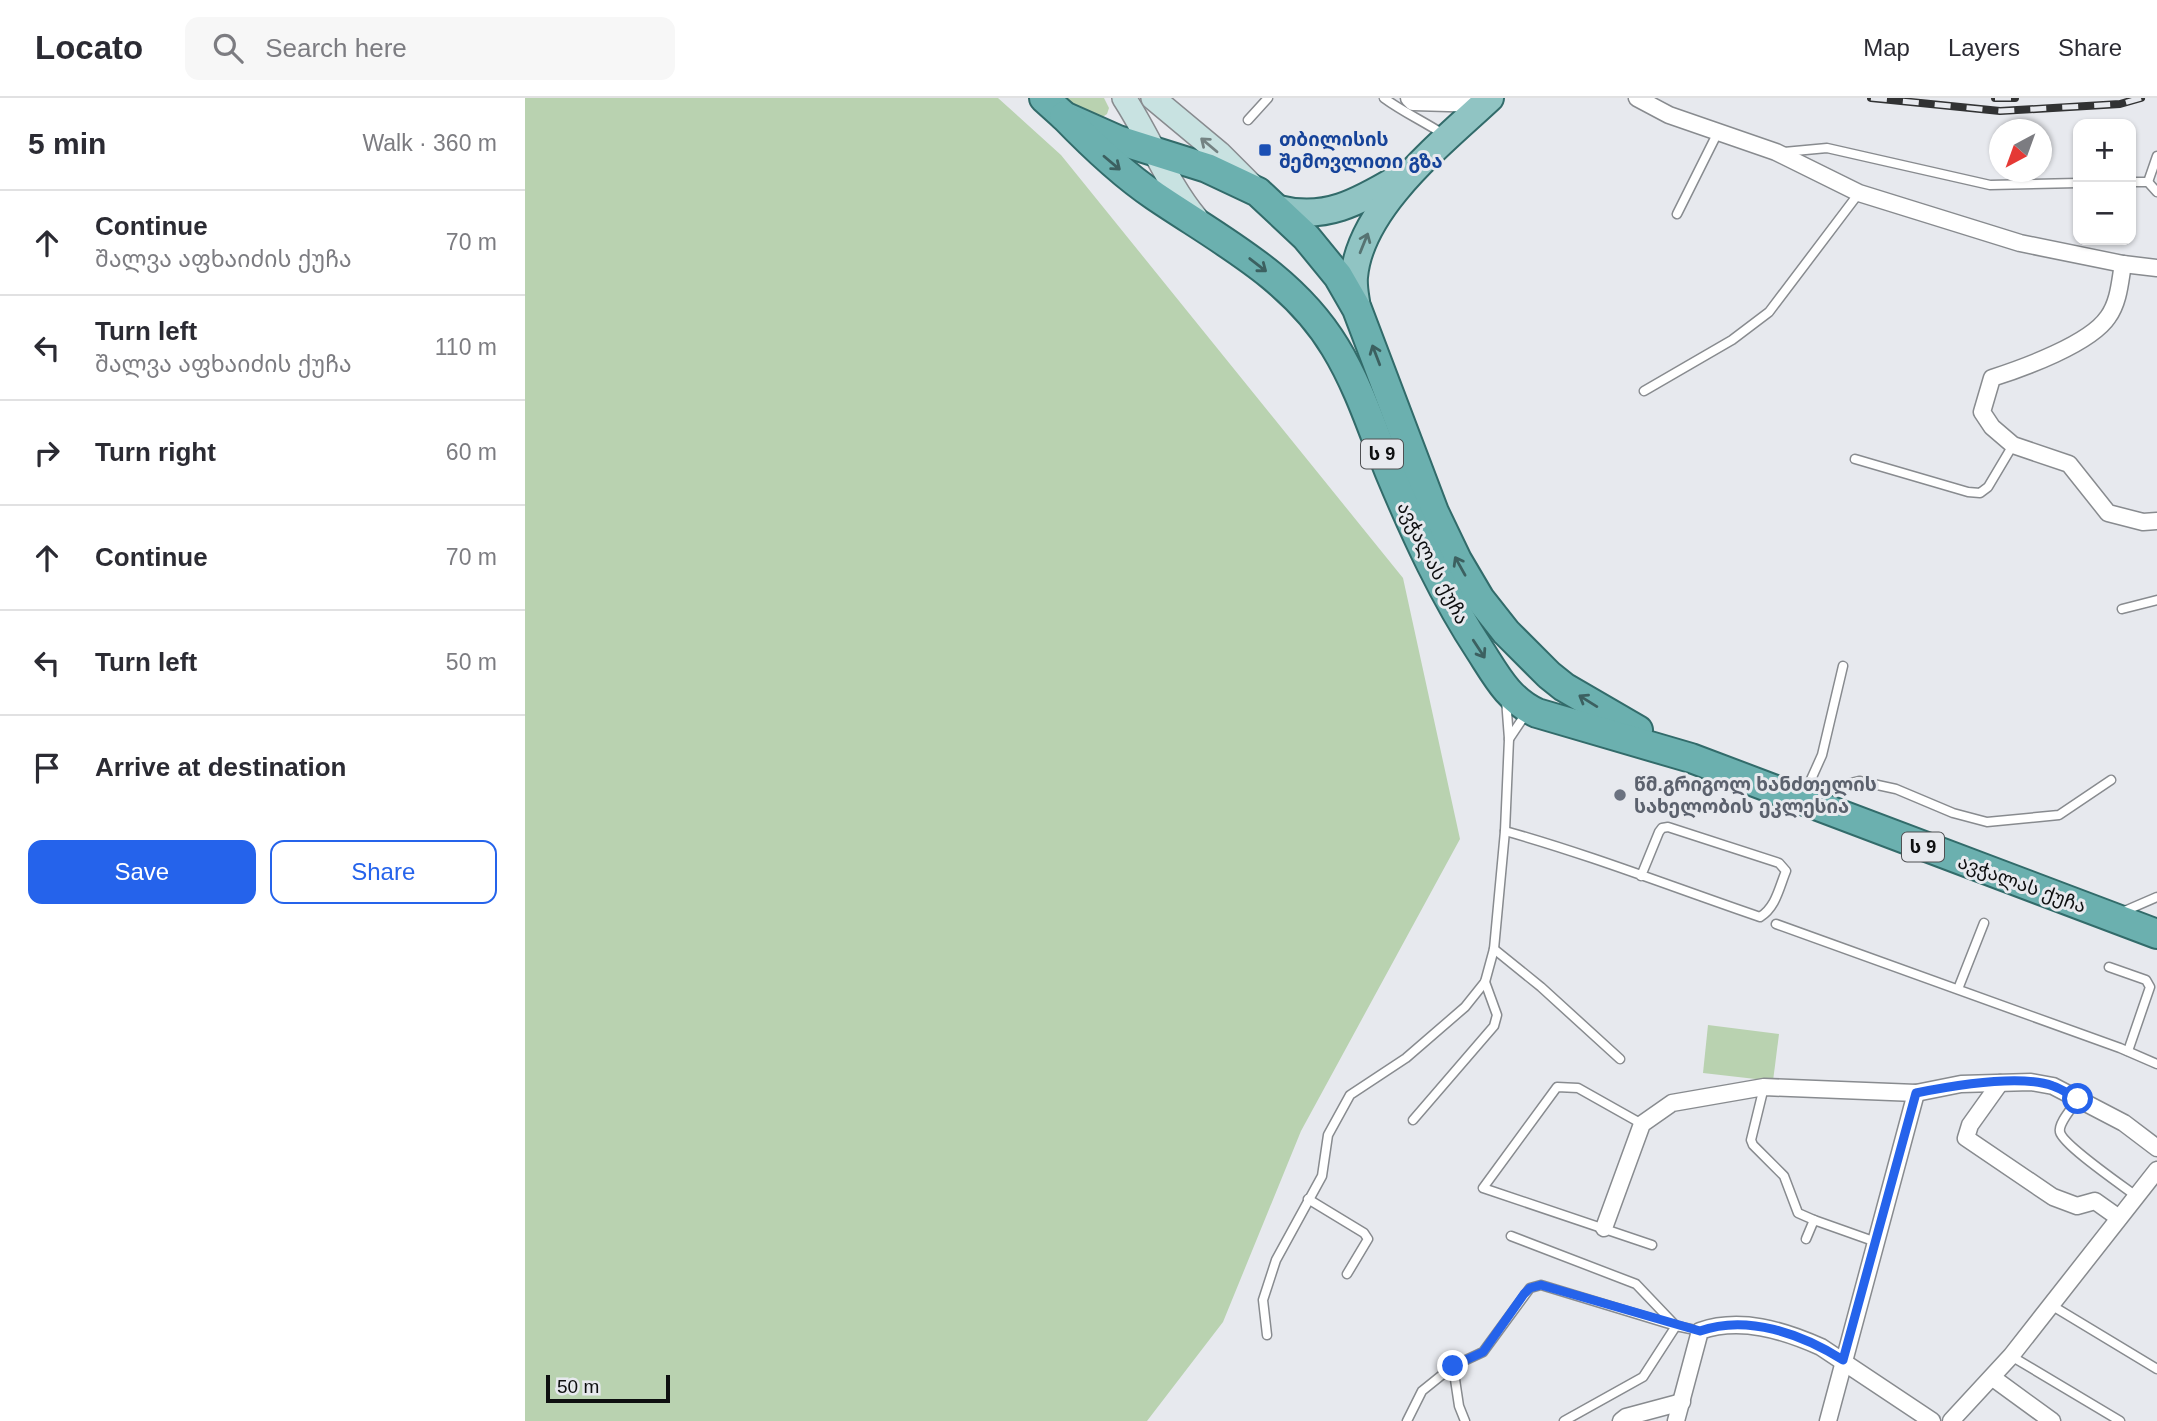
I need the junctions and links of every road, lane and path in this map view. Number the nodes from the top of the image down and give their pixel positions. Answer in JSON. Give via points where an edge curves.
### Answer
{"nodes":[{"id":1,"x":1153,"y":98,"type":"edge"},
{"id":2,"x":1268,"y":98,"type":"edge"},
{"id":3,"x":1384,"y":98,"type":"edge"},
{"id":4,"x":1409,"y":98,"type":"edge"},
{"id":5,"x":1637,"y":98,"type":"edge"},
{"id":6,"x":1125,"y":99,"type":"edge"},
{"id":7,"x":1487,"y":101,"type":"edge"},
{"id":8,"x":1054,"y":107,"type":"edge"},
{"id":9,"x":1248,"y":120,"type":"dead end"},
{"id":10,"x":1094,"y":129,"type":"junction"},
{"id":11,"x":1718,"y":132,"type":"junction"},
{"id":12,"x":1448,"y":138,"type":"junction"},
{"id":13,"x":1776,"y":152,"type":"junction"},
{"id":14,"x":1157,"y":153,"type":"junction"},
{"id":15,"x":2157,"y":156,"type":"edge"},
{"id":16,"x":1416,"y":167,"type":"junction"},
{"id":17,"x":1207,"y":168,"type":"junction"},
{"id":18,"x":2136,"y":182,"type":"edge"},
{"id":19,"x":2148,"y":182,"type":"junction"},
{"id":20,"x":2073,"y":183,"type":"edge"},
{"id":21,"x":2157,"y":192,"type":"edge"},
{"id":22,"x":1859,"y":193,"type":"junction"},
{"id":23,"x":1180,"y":198,"type":"junction"},
{"id":24,"x":1268,"y":200,"type":"junction"},
{"id":25,"x":1677,"y":214,"type":"dead end"},
{"id":26,"x":1203,"y":226,"type":"junction"},
{"id":27,"x":2123,"y":264,"type":"junction"},
{"id":28,"x":2157,"y":268,"type":"edge"},
{"id":29,"x":1357,"y":309,"type":"junction"},
{"id":30,"x":1644,"y":391,"type":"dead end"},
{"id":31,"x":2013,"y":445,"type":"junction"},
{"id":32,"x":1855,"y":459,"type":"dead end"},
{"id":33,"x":2157,"y":521,"type":"edge"},
{"id":34,"x":2157,"y":600,"type":"edge"},
{"id":35,"x":2122,"y":609,"type":"dead end"},
{"id":36,"x":1843,"y":666,"type":"dead end"},
{"id":37,"x":1549,"y":675,"type":"junction"},
{"id":38,"x":1506,"y":690,"type":"junction"},
{"id":39,"x":1529,"y":709,"type":"junction"},
{"id":40,"x":1509,"y":738,"type":"junction"},
{"id":41,"x":1691,"y":758,"type":"junction"},
{"id":42,"x":2111,"y":780,"type":"dead end"},
{"id":43,"x":1808,"y":803,"type":"junction"},
{"id":44,"x":1506,"y":831,"type":"junction"},
{"id":45,"x":1641,"y":876,"type":"junction"},
{"id":46,"x":2157,"y":897,"type":"edge"},
{"id":47,"x":2111,"y":917,"type":"junction"},
{"id":48,"x":1984,"y":923,"type":"dead end"},
{"id":49,"x":1776,"y":924,"type":"dead end"},
{"id":50,"x":2157,"y":934,"type":"edge"},
{"id":51,"x":1494,"y":949,"type":"junction"},
{"id":52,"x":2109,"y":967,"type":"dead end"},
{"id":53,"x":1485,"y":982,"type":"junction"},
{"id":54,"x":1958,"y":989,"type":"junction"},
{"id":55,"x":2128,"y":1051,"type":"junction"},
{"id":56,"x":1620,"y":1059,"type":"dead end"},
{"id":57,"x":2157,"y":1064,"type":"edge"},
{"id":58,"x":2000,"y":1083,"type":"junction"},
{"id":59,"x":1764,"y":1087,"type":"junction"},
{"id":60,"x":1916,"y":1093,"type":"junction"},
{"id":61,"x":2078,"y":1099,"type":"junction"},
{"id":62,"x":1413,"y":1120,"type":"dead end"},
{"id":63,"x":1641,"y":1124,"type":"junction"},
{"id":64,"x":2157,"y":1148,"type":"edge"},
{"id":65,"x":2157,"y":1170,"type":"edge"},
{"id":66,"x":2136,"y":1196,"type":"junction"},
{"id":67,"x":1308,"y":1199,"type":"junction"},
{"id":68,"x":2119,"y":1218,"type":"junction"},
{"id":69,"x":1814,"y":1220,"type":"junction"},
{"id":70,"x":1604,"y":1228,"type":"junction"},
{"id":71,"x":1511,"y":1236,"type":"dead end"},
{"id":72,"x":1806,"y":1239,"type":"dead end"},
{"id":73,"x":1876,"y":1242,"type":"junction"},
{"id":74,"x":1652,"y":1245,"type":"dead end"},
{"id":75,"x":1347,"y":1274,"type":"dead end"},
{"id":76,"x":2051,"y":1305,"type":"junction"},
{"id":77,"x":1676,"y":1326,"type":"junction"},
{"id":78,"x":1700,"y":1331,"type":"junction"},
{"id":79,"x":1267,"y":1335,"type":"dead end"},
{"id":80,"x":2011,"y":1356,"type":"junction"},
{"id":81,"x":1843,"y":1360,"type":"junction"},
{"id":82,"x":1453,"y":1366,"type":"junction"},
{"id":83,"x":2157,"y":1370,"type":"edge"},
{"id":84,"x":1993,"y":1378,"type":"junction"},
{"id":85,"x":1682,"y":1402,"type":"junction"},
{"id":86,"x":1407,"y":1421,"type":"edge"},
{"id":87,"x":1465,"y":1421,"type":"edge"},
{"id":88,"x":1564,"y":1421,"type":"edge"},
{"id":89,"x":1621,"y":1421,"type":"edge"},
{"id":90,"x":1676,"y":1421,"type":"edge"},
{"id":91,"x":1828,"y":1421,"type":"edge"},
{"id":92,"x":1932,"y":1421,"type":"edge"},
{"id":93,"x":1951,"y":1421,"type":"edge"},
{"id":94,"x":2052,"y":1421,"type":"edge"},
{"id":95,"x":2120,"y":1421,"type":"edge"}],
"edges":[{"from":24,"to":1,"type":"main road","one_way":true},
{"from":2,"to":9,"type":"lane"},
{"from":3,"to":12,"type":"lane"},
{"from":4,"to":7,"type":"street","via":[[1413,102]]},
{"from":5,"to":11,"type":"street"},
{"from":6,"to":10,"type":"main road","via":[[1125,113],[1119,122]]},
{"from":6,"to":14,"type":"main road"},
{"from":7,"to":12,"type":"main road"},
{"from":8,"to":10,"type":"highway","number":"ს 9"},
{"from":8,"to":26,"type":"highway","name":"ავჭალას ქუჩა","number":"ს 9","one_way":true,"via":[[1131,178]]},
{"from":10,"to":14,"type":"highway","number":"ს 9"},
{"from":11,"to":13,"type":"street"},
{"from":11,"to":25,"type":"lane"},
{"from":12,"to":16,"type":"main road"},
{"from":13,"to":20,"type":"lane","via":[[1827,148],[1990,185]]},
{"from":13,"to":22,"type":"street"},
{"from":14,"to":17,"type":"highway","number":"ს 9"},
{"from":14,"to":23,"type":"main road"},
{"from":15,"to":19,"type":"lane"},
{"from":16,"to":24,"type":"main road","via":[[1335,211],[1307,213]]},
{"from":29,"to":16,"type":"main road","one_way":true,"via":[[1354,277],[1370,229]]},
{"from":17,"to":23,"type":"highway","via":[[1194,170],[1182,180]]},
{"from":17,"to":24,"type":"highway","number":"ს 9"},
{"from":18,"to":19,"type":"lane"},
{"from":19,"to":21,"type":"lane"},
{"from":22,"to":27,"type":"street","via":[[2020,243]]},
{"from":22,"to":30,"type":"lane","via":[[1769,313]]},
{"from":23,"to":26,"type":"main road"},
{"from":24,"to":29,"type":"highway","name":"ავჭალას ქუჩა","number":"ს 9","via":[[1322,256]]},
{"from":26,"to":38,"type":"highway","name":"ავჭალას ქუჩა","number":"ს 9","one_way":true,"via":[[1280,282],[1313,315],[1335,347],[1437,577]]},
{"from":27,"to":28,"type":"street"},
{"from":27,"to":31,"type":"street","via":[[2119,292],[2095,333],[2024,368],[1992,378],[1982,412]]},
{"from":37,"to":29,"type":"highway","name":"ავჭალას ქუჩა","number":"ს 9","one_way":true,"via":[[1494,619],[1457,560],[1434,512]]},
{"from":31,"to":32,"type":"lane","via":[[1980,493]]},
{"from":31,"to":33,"type":"street","via":[[2069,464],[2108,513]]},
{"from":34,"to":35,"type":"lane"},
{"from":36,"to":43,"type":"lane"},
{"from":37,"to":39,"type":"highway","via":[[1547,695]]},
{"from":41,"to":37,"type":"highway","name":"ავჭალას ქუჩა","number":"ს 9","one_way":true,"via":[[1612,716]]},
{"from":38,"to":39,"type":"highway","name":"ავჭალას ქუჩა","number":"ს 9"},
{"from":38,"to":40,"type":"lane"},
{"from":39,"to":40,"type":"lane"},
{"from":39,"to":41,"type":"highway","name":"ავჭალას ქუჩა","number":"ს 9"},
{"from":40,"to":44,"type":"lane"},
{"from":41,"to":43,"type":"highway","name":"ავჭალას ქუჩა","number":"ს 9"},
{"from":42,"to":43,"type":"lane","via":[[2059,815],[1987,822],[1896,789],[1859,781],[1838,786]]},
{"from":43,"to":47,"type":"highway","name":"ავჭალას ქუჩა","number":"ს 9"},
{"from":44,"to":45,"type":"lane"},
{"from":44,"to":51,"type":"lane"},
{"from":45,"to":45,"type":"lane","via":[[1661,828],[1668,827],[1779,863],[1786,872],[1774,903],[1760,917]]},
{"from":46,"to":47,"type":"lane"},
{"from":47,"to":50,"type":"highway","name":"ავჭალას ქუჩა","number":"ს 9"},
{"from":48,"to":54,"type":"lane"},
{"from":49,"to":54,"type":"lane"},
{"from":51,"to":53,"type":"lane"},
{"from":51,"to":56,"type":"lane"},
{"from":52,"to":55,"type":"lane","via":[[2146,980],[2150,987]]},
{"from":53,"to":62,"type":"lane","via":[[1497,1015],[1494,1026]]},
{"from":53,"to":67,"type":"lane","via":[[1465,1007],[1406,1058],[1350,1095],[1328,1135],[1322,1176]]},
{"from":54,"to":55,"type":"lane"},
{"from":55,"to":57,"type":"lane"},
{"from":58,"to":60,"type":"street","via":[[1961,1084]]},
{"from":58,"to":61,"type":"street","via":[[2053,1086]]},
{"from":58,"to":68,"type":"street","via":[[1966,1138],[2053,1197],[2077,1206],[2095,1201]]},
{"from":59,"to":60,"type":"street"},
{"from":59,"to":63,"type":"street","via":[[1672,1103]]},
{"from":59,"to":69,"type":"lane","via":[[1751,1140],[1784,1176],[1798,1213]]},
{"from":60,"to":73,"type":"street"},
{"from":61,"to":64,"type":"street","via":[[2124,1123]]},
{"from":61,"to":66,"type":"lane","via":[[2059,1128],[2060,1135]]},
{"from":63,"to":70,"type":"street"},
{"from":63,"to":70,"type":"lane","via":[[1578,1088],[1557,1087],[1483,1188]]},
{"from":65,"to":66,"type":"street"},
{"from":66,"to":68,"type":"street"},
{"from":67,"to":75,"type":"lane","via":[[1368,1239]]},
{"from":67,"to":79,"type":"lane","via":[[1276,1260],[1263,1300]]},
{"from":68,"to":76,"type":"street"},
{"from":69,"to":72,"type":"lane"},
{"from":69,"to":73,"type":"lane"},
{"from":70,"to":74,"type":"lane"},
{"from":71,"to":77,"type":"lane","via":[[1636,1284]]},
{"from":73,"to":81,"type":"street"},
{"from":76,"to":80,"type":"street"},
{"from":76,"to":83,"type":"lane"},
{"from":77,"to":78,"type":"lane"},
{"from":77,"to":82,"type":"lane","via":[[1541,1285],[1524,1294],[1483,1352]]},
{"from":77,"to":88,"type":"lane","via":[[1643,1377]]},
{"from":78,"to":81,"type":"street","via":[[1741,1323],[1801,1338]]},
{"from":78,"to":85,"type":"street"},
{"from":80,"to":84,"type":"street"},
{"from":80,"to":95,"type":"lane"},
{"from":81,"to":91,"type":"street"},
{"from":81,"to":92,"type":"street"},
{"from":82,"to":86,"type":"lane","via":[[1422,1391]]},
{"from":82,"to":87,"type":"lane"},
{"from":84,"to":93,"type":"street"},
{"from":84,"to":94,"type":"street"},
{"from":85,"to":89,"type":"street"},
{"from":85,"to":90,"type":"street"}]}
